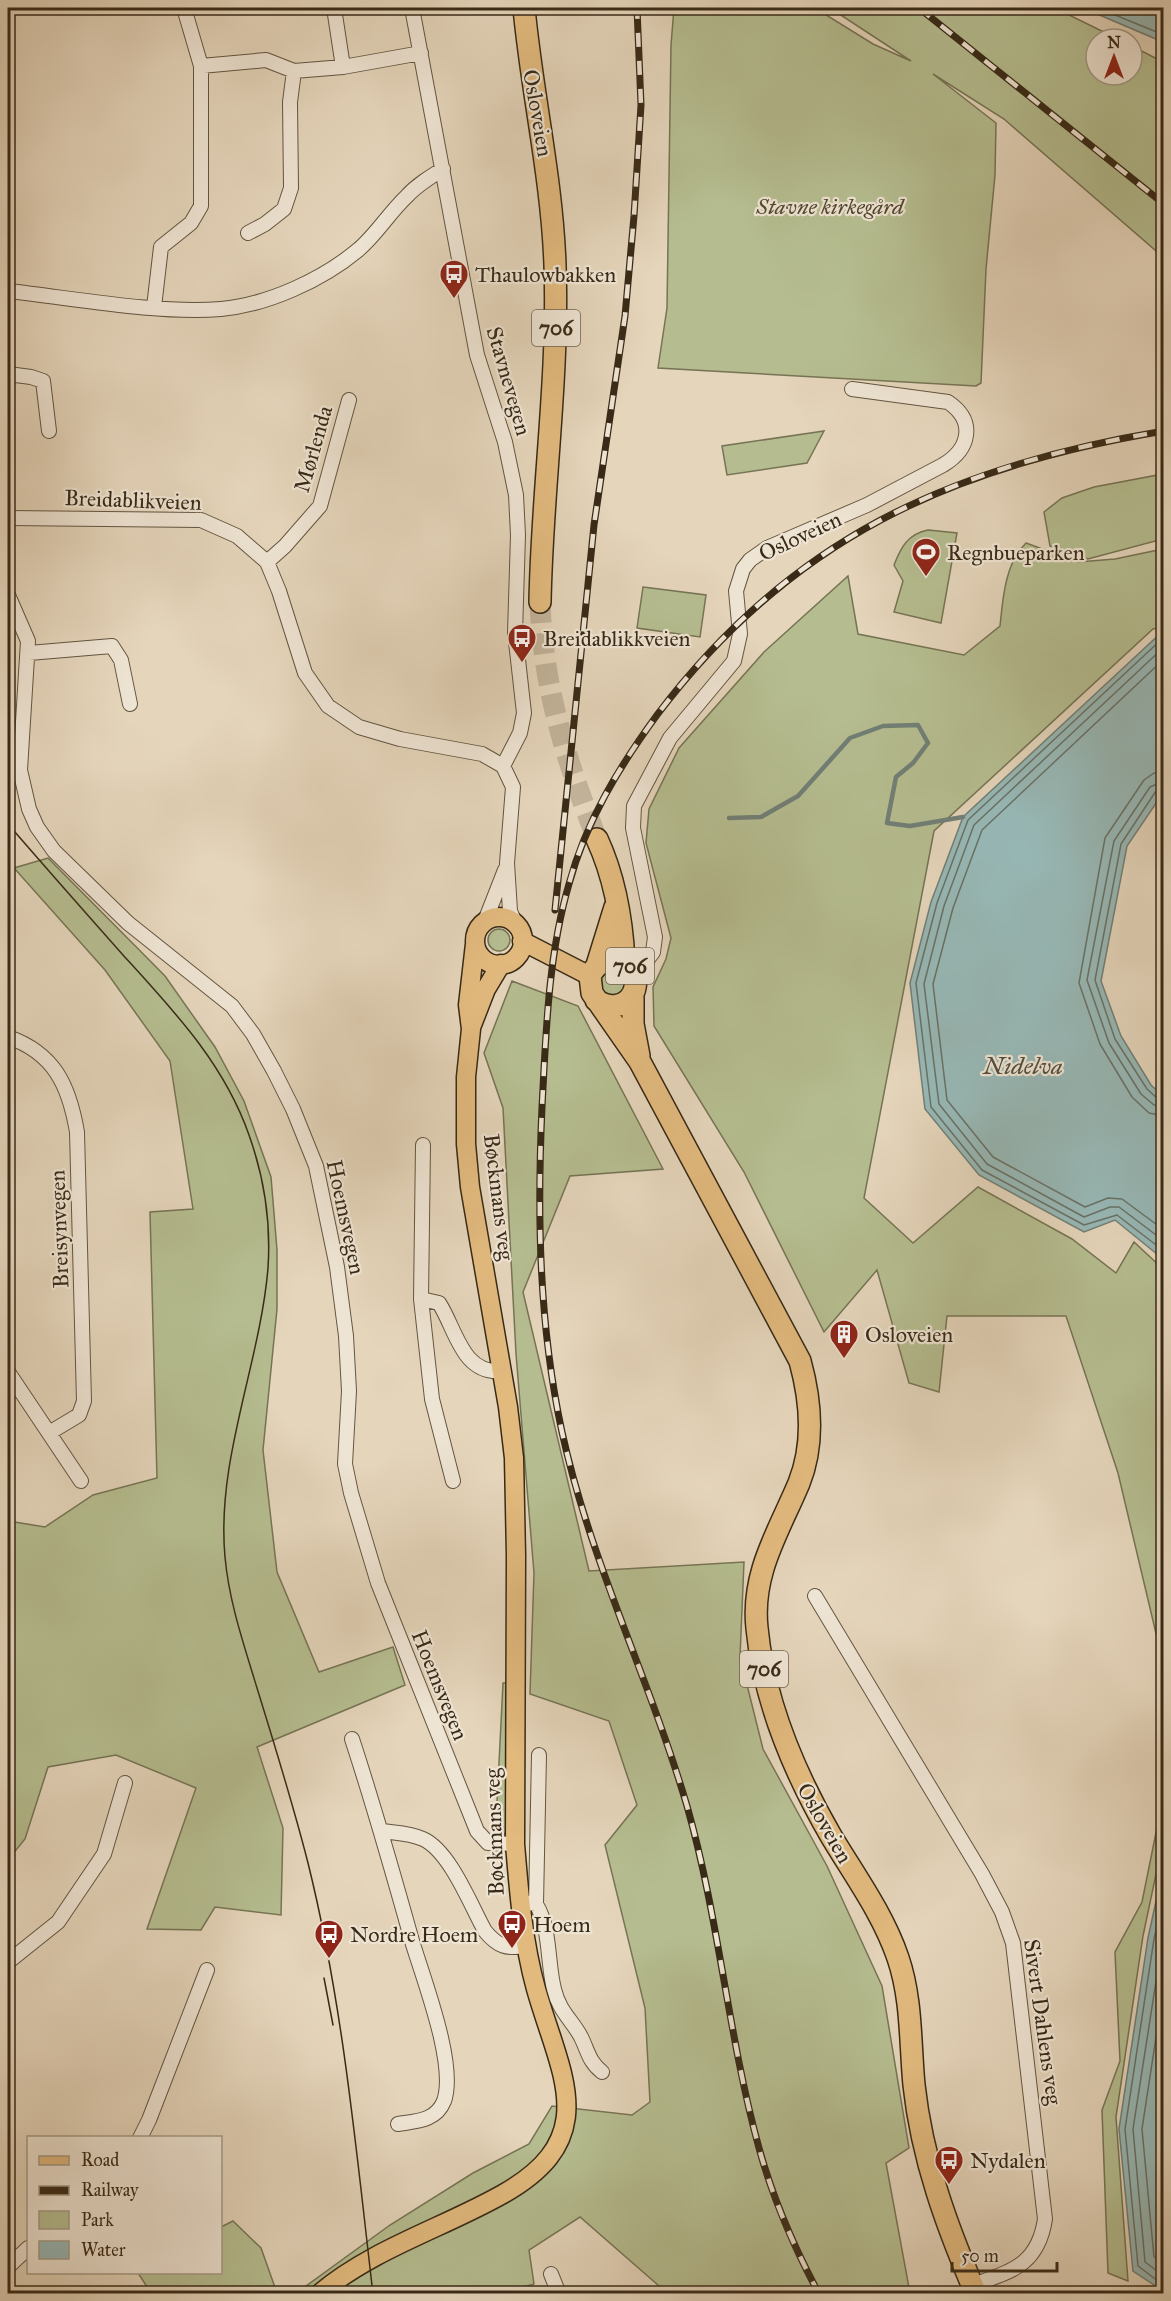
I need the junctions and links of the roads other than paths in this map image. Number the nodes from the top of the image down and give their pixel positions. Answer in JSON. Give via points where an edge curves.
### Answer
{"nodes":[{"id":1,"x":184,"y":8,"type":"edge"},
{"id":2,"x":334,"y":8,"type":"edge"},
{"id":3,"x":412,"y":8,"type":"edge"},
{"id":4,"x":511,"y":8,"type":"edge"},
{"id":5,"x":524,"y":8,"type":"edge"},
{"id":6,"x":421,"y":53,"type":"junction"},
{"id":7,"x":528,"y":55,"type":"junction"},
{"id":8,"x":201,"y":66,"type":"junction"},
{"id":9,"x":343,"y":67,"type":"junction"},
{"id":10,"x":294,"y":71,"type":"junction"},
{"id":11,"x":443,"y":169,"type":"junction"},
{"id":12,"x":248,"y":233,"type":"dead end"},
{"id":13,"x":8,"y":291,"type":"edge"},
{"id":14,"x":154,"y":307,"type":"junction"},
{"id":15,"x":8,"y":374,"type":"edge"},
{"id":16,"x":852,"y":389,"type":"dead end"},
{"id":17,"x":349,"y":400,"type":"dead end"},
{"id":18,"x":49,"y":431,"type":"dead end"},
{"id":19,"x":8,"y":518,"type":"edge"},
{"id":20,"x":267,"y":562,"type":"junction"},
{"id":21,"x":8,"y":595,"type":"edge"},
{"id":22,"x":540,"y":603,"type":"tunnel mouth"},
{"id":23,"x":29,"y":653,"type":"junction"},
{"id":24,"x":130,"y":704,"type":"dead end"},
{"id":25,"x":503,"y":766,"type":"junction"},
{"id":26,"x":597,"y":839,"type":"tunnel mouth"},
{"id":27,"x":507,"y":863,"type":"junction"},
{"id":28,"x":616,"y":903,"type":"junction"},
{"id":29,"x":485,"y":921,"type":"junction"},
{"id":30,"x":515,"y":923,"type":"junction"},
{"id":31,"x":475,"y":944,"type":"junction"},
{"id":32,"x":513,"y":954,"type":"junction"},
{"id":33,"x":630,"y":968,"type":"junction"},
{"id":34,"x":594,"y":971,"type":"junction"},
{"id":35,"x":633,"y":997,"type":"junction"},
{"id":36,"x":597,"y":1000,"type":"junction"},
{"id":37,"x":471,"y":1029,"type":"junction"},
{"id":38,"x":8,"y":1037,"type":"edge"},
{"id":39,"x":640,"y":1062,"type":"junction"},
{"id":40,"x":423,"y":1145,"type":"dead end"},
{"id":41,"x":421,"y":1299,"type":"junction"},
{"id":42,"x":502,"y":1371,"type":"junction"},
{"id":43,"x":8,"y":1372,"type":"edge"},
{"id":44,"x":49,"y":1433,"type":"junction"},
{"id":45,"x":81,"y":1481,"type":"dead end"},
{"id":46,"x":453,"y":1481,"type":"dead end"},
{"id":47,"x":815,"y":1596,"type":"dead end"},
{"id":48,"x":352,"y":1739,"type":"dead end"},
{"id":49,"x":539,"y":1755,"type":"dead end"},
{"id":50,"x":125,"y":1783,"type":"dead end"},
{"id":51,"x":382,"y":1832,"type":"junction"},
{"id":52,"x":515,"y":1845,"type":"junction"},
{"id":53,"x":528,"y":1903,"type":"junction"},
{"id":54,"x":526,"y":1946,"type":"junction"},
{"id":55,"x":8,"y":1962,"type":"edge"},
{"id":56,"x":207,"y":1970,"type":"dead end"},
{"id":57,"x":602,"y":2072,"type":"dead end"},
{"id":58,"x":398,"y":2124,"type":"dead end"},
{"id":59,"x":141,"y":2136,"type":"edge"},
{"id":60,"x":27,"y":2249,"type":"edge"},
{"id":61,"x":8,"y":2267,"type":"edge"},
{"id":62,"x":551,"y":2274,"type":"dead end"},
{"id":63,"x":975,"y":2289,"type":"edge"},
{"id":64,"x":319,"y":2294,"type":"edge"},
{"id":65,"x":559,"y":2294,"type":"edge"}],
"edges":[{"from":1,"to":8,"type":"street"},
{"from":2,"to":9,"type":"street"},
{"from":3,"to":6,"type":"street","name":"Stavnevegen"},
{"from":4,"to":7,"type":"highway","name":"Osloveien","number":"706"},
{"from":5,"to":7,"type":"highway","name":"Osloveien","number":"706"},
{"from":6,"to":9,"type":"street"},
{"from":6,"to":11,"type":"street","name":"Stavnevegen"},
{"from":7,"to":22,"type":"highway","name":"Osloveien","number":"706","via":[[548,168],[556,291]]},
{"from":8,"to":10,"type":"street","via":[[266,60]]},
{"from":8,"to":14,"type":"street","via":[[201,206],[191,223],[161,247]]},
{"from":9,"to":10,"type":"street"},
{"from":10,"to":12,"type":"street","via":[[290,102],[291,188],[284,209]]},
{"from":11,"to":14,"type":"street","via":[[406,197],[358,250],[304,283],[232,307]]},
{"from":11,"to":25,"type":"street","name":"Stavnevegen","via":[[477,355],[506,442],[516,495],[515,651],[524,713],[520,734]]},
{"from":13,"to":14,"type":"street"},
{"from":15,"to":18,"type":"street","via":[[43,381]]},
{"from":16,"to":33,"type":"street","name":"Osloveien","via":[[948,402],[966,422],[965,441],[955,458],[943,465],[867,505],[768,548],[743,569],[736,591],[740,634],[734,661],[670,738],[634,806],[633,828],[655,937],[653,952]]},
{"from":17,"to":20,"type":"street","name":"Mørlenda","via":[[320,506]]},
{"from":19,"to":20,"type":"street","name":"Breidablikveien","via":[[201,520],[237,536]]},
{"from":20,"to":25,"type":"street","name":"Breidablikveien","via":[[305,673],[328,705],[359,727],[400,739],[482,753]]},
{"from":21,"to":23,"type":"street","name":"Hoemsvegen","via":[[23,626]]},
{"from":23,"to":24,"type":"street","via":[[112,646],[124,668]]},
{"from":23,"to":52,"type":"street","name":"Hoemsvegen","via":[[20,770],[37,827],[54,851],[128,923],[232,1006],[253,1034],[293,1109],[316,1166],[337,1267],[349,1391],[345,1464],[369,1554],[408,1664],[477,1831],[488,1843]]},
{"from":25,"to":27,"type":"street","via":[[513,787]]},
{"from":26,"to":28,"type":"highway","number":"706"},
{"from":27,"to":29,"type":"street"},
{"from":27,"to":30,"type":"street","via":[[510,911]]},
{"from":28,"to":33,"type":"highway","number":"706"},
{"from":28,"to":34,"type":"highway","number":"706"},
{"from":29,"to":30,"type":"main road","via":[[502,917]]},
{"from":29,"to":31,"type":"main road","via":[[479,927]]},
{"from":30,"to":32,"type":"main road"},
{"from":31,"to":32,"type":"main road","via":[[484,960]]},
{"from":31,"to":37,"type":"main road","name":"Bøckmans veg","via":[[468,1005]]},
{"from":32,"to":34,"type":"main road"},
{"from":32,"to":37,"type":"main road","name":"Bøckmans veg","via":[[486,989]]},
{"from":33,"to":34,"type":"highway","number":"706","via":[[609,960]]},
{"from":33,"to":35,"type":"highway","number":"706","via":[[637,983]]},
{"from":34,"to":36,"type":"highway","number":"706","via":[[592,993]]},
{"from":35,"to":36,"type":"highway","number":"706","via":[[612,1007]]},
{"from":35,"to":39,"type":"highway","name":"Osloveien","number":"706"},
{"from":36,"to":39,"type":"highway","name":"Osloveien","number":"706"},
{"from":37,"to":42,"type":"main road","name":"Bøckmans veg","via":[[466,1144]]},
{"from":38,"to":44,"type":"street","name":"Breisynvegen","via":[[49,1060],[73,1105],[77,1132],[84,1401],[79,1415]]},
{"from":39,"to":63,"type":"highway","name":"Osloveien","number":"706","via":[[789,1339],[806,1385],[810,1433],[806,1458],[759,1580],[755,1609],[759,1651],[795,1769],[870,1899],[898,1960],[932,2177],[952,2238]]},
{"from":40,"to":41,"type":"street"},
{"from":41,"to":42,"type":"street","via":[[439,1303],[470,1361],[485,1370]]},
{"from":41,"to":46,"type":"street","via":[[432,1399]]},
{"from":42,"to":52,"type":"main road","name":"Bøckmans veg","via":[[516,1487]]},
{"from":43,"to":44,"type":"street"},
{"from":44,"to":45,"type":"street"},
{"from":47,"to":63,"type":"street","name":"Sivert Dahlens veg","via":[[982,1874],[1013,1943],[1045,2219],[1040,2239],[1026,2262]]},
{"from":48,"to":51,"type":"street"},
{"from":49,"to":53,"type":"street"},
{"from":50,"to":55,"type":"street","via":[[104,1854],[58,1922]]},
{"from":51,"to":54,"type":"street","via":[[406,1833],[432,1844],[444,1856],[493,1941],[507,1948]]},
{"from":51,"to":58,"type":"street","via":[[438,2025],[446,2071],[444,2100],[436,2114]]},
{"from":52,"to":53,"type":"main road","name":"Bøckmans veg"},
{"from":53,"to":54,"type":"main road","name":"Bøckmans veg"},
{"from":53,"to":57,"type":"street","via":[[542,1915],[550,1972],[561,2010],[580,2036],[589,2059]]},
{"from":54,"to":64,"type":"main road","name":"Bøckmans veg","via":[[566,2084],[567,2113],[557,2144],[538,2168],[505,2193],[374,2258]]},
{"from":56,"to":59,"type":"street"},
{"from":60,"to":61,"type":"street"},
{"from":62,"to":65,"type":"street"}]}
